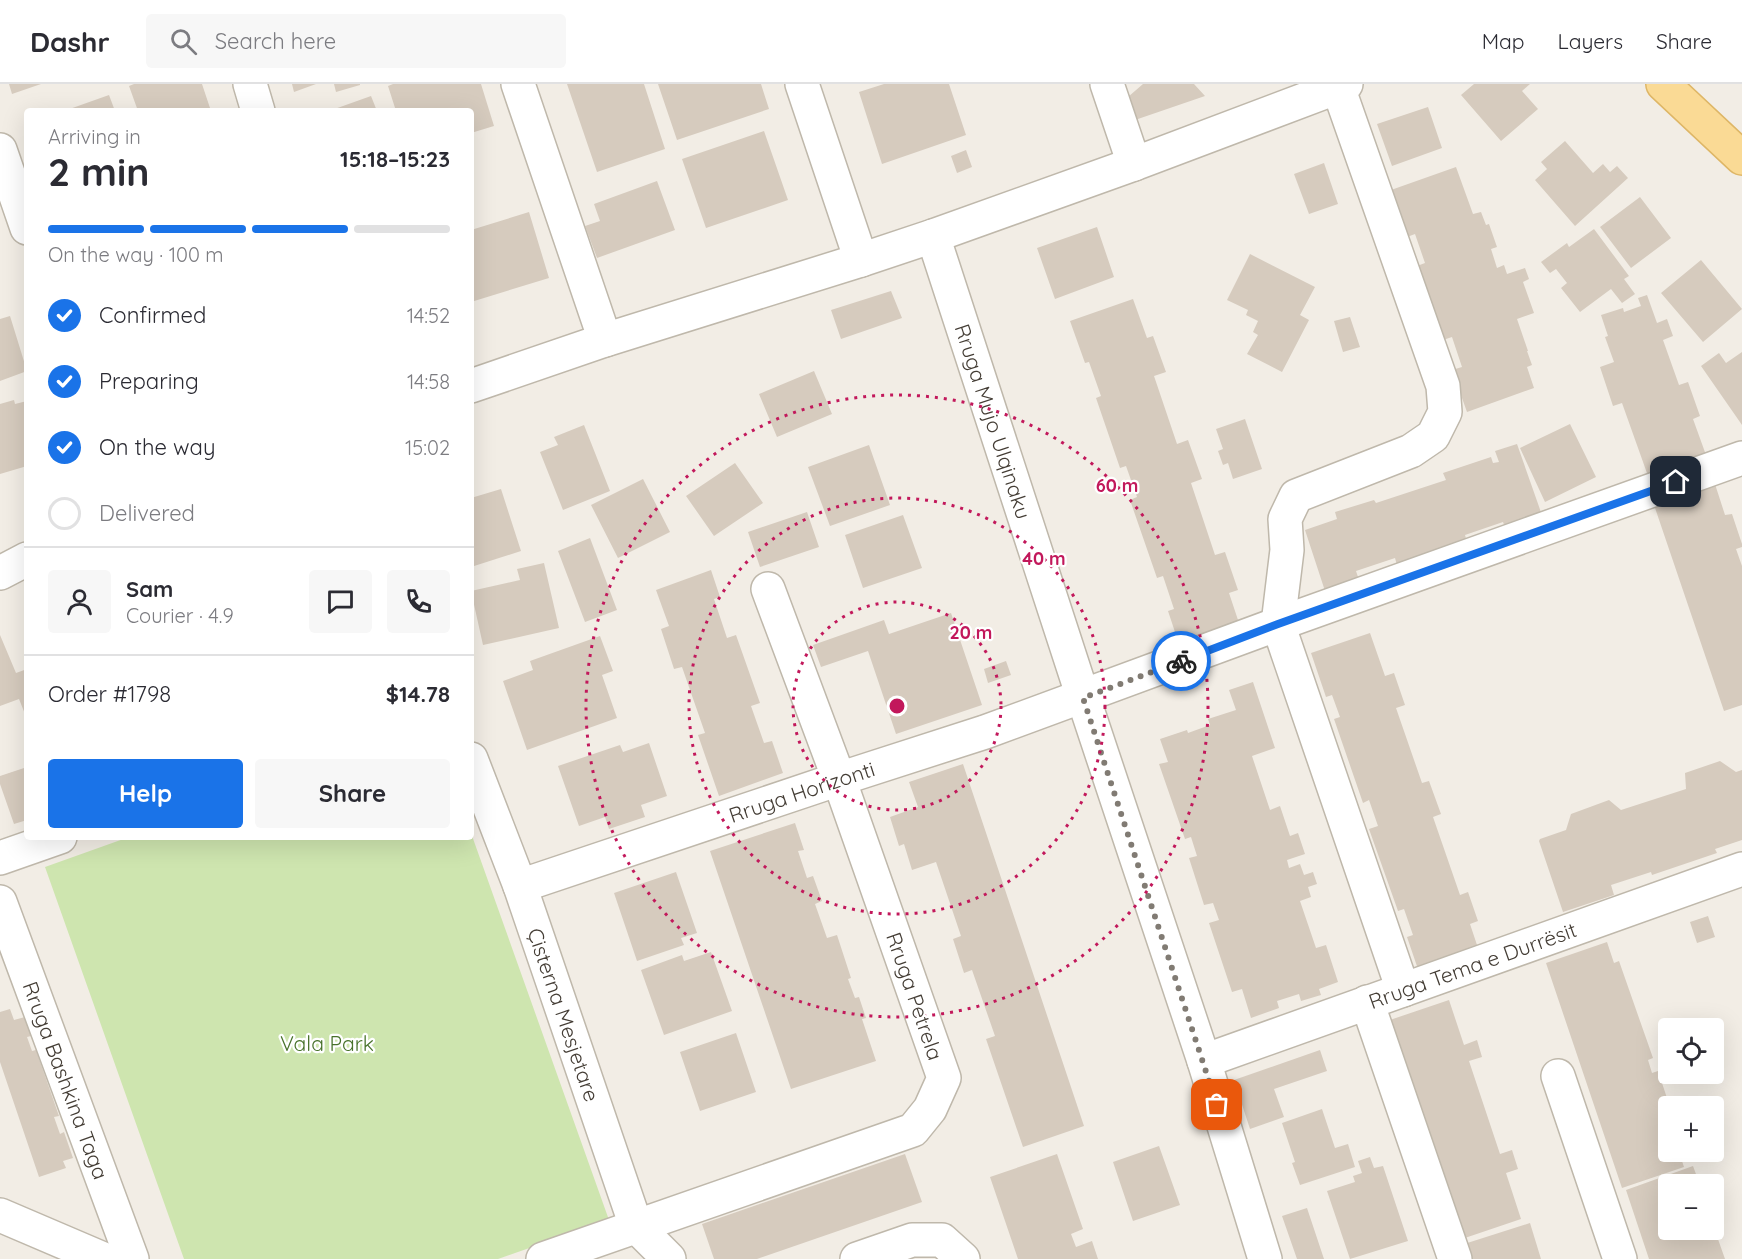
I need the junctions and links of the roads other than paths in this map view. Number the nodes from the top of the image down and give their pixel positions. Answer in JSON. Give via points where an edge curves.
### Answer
{"nodes":[{"id":1,"x":250,"y":84,"type":"edge"},
{"id":2,"x":518,"y":84,"type":"edge"},
{"id":3,"x":802,"y":84,"type":"edge"},
{"id":4,"x":1107,"y":84,"type":"edge"},
{"id":5,"x":1663,"y":84,"type":"edge"},
{"id":6,"x":1342,"y":86,"type":"edge"},
{"id":7,"x":257,"y":108,"type":"edge"},
{"id":8,"x":0,"y":150,"type":"edge"},
{"id":9,"x":1742,"y":158,"type":"edge"},
{"id":10,"x":1134,"y":164,"type":"junction"},
{"id":11,"x":24,"y":219,"type":"edge"},
{"id":12,"x":933,"y":236,"type":"junction"},
{"id":13,"x":861,"y":260,"type":"junction"},
{"id":14,"x":605,"y":340,"type":"junction"},
{"id":15,"x":474,"y":385,"type":"edge"},
{"id":16,"x":1742,"y":458,"type":"edge"},
{"id":17,"x":24,"y":561,"type":"edge"},
{"id":18,"x":0,"y":573,"type":"edge"},
{"id":19,"x":768,"y":589,"type":"dead end"},
{"id":20,"x":1278,"y":624,"type":"junction"},
{"id":21,"x":1083,"y":698,"type":"junction"},
{"id":22,"x":474,"y":767,"type":"edge"},
{"id":23,"x":839,"y":779,"type":"junction"},
{"id":24,"x":51,"y":840,"type":"edge"},
{"id":25,"x":0,"y":858,"type":"edge"},
{"id":26,"x":1742,"y":869,"type":"edge"},
{"id":27,"x":520,"y":886,"type":"junction"},
{"id":28,"x":0,"y":902,"type":"edge"},
{"id":29,"x":6,"y":940,"type":"edge"},
{"id":30,"x":1403,"y":990,"type":"junction"},
{"id":31,"x":1367,"y":1002,"type":"junction"},
{"id":32,"x":1204,"y":1061,"type":"junction"},
{"id":33,"x":1558,"y":1076,"type":"dead end"},
{"id":34,"x":0,"y":1215,"type":"edge"},
{"id":35,"x":636,"y":1226,"type":"junction"},
{"id":36,"x":577,"y":1253,"type":"edge"},
{"id":37,"x":103,"y":1259,"type":"edge"},
{"id":38,"x":132,"y":1259,"type":"edge"},
{"id":39,"x":543,"y":1259,"type":"edge"},
{"id":40,"x":669,"y":1259,"type":"edge"},
{"id":41,"x":858,"y":1259,"type":"edge"},
{"id":42,"x":963,"y":1259,"type":"edge"},
{"id":43,"x":1266,"y":1259,"type":"edge"},
{"id":44,"x":1455,"y":1259,"type":"edge"},
{"id":45,"x":1620,"y":1259,"type":"edge"}],
"edges":[{"from":1,"to":7,"type":"street"},
{"from":2,"to":14,"type":"street"},
{"from":3,"to":13,"type":"street"},
{"from":4,"to":10,"type":"street"},
{"from":5,"to":9,"type":"main road"},
{"from":6,"to":10,"type":"street"},
{"from":6,"to":20,"type":"street","via":[[1443,386],[1445,412],[1433,436],[1411,451],[1296,496],[1285,519],[1287,550]]},
{"from":8,"to":11,"type":"street"},
{"from":10,"to":12,"type":"street"},
{"from":12,"to":13,"type":"street"},
{"from":12,"to":21,"type":"street","name":"Rruga Mujo Ulqinaku"},
{"from":13,"to":14,"type":"street"},
{"from":14,"to":15,"type":"street"},
{"from":16,"to":20,"type":"street","name":"Rruga Horizonti"},
{"from":17,"to":18,"type":"street"},
{"from":19,"to":23,"type":"street","name":"Rruga Petrela"},
{"from":20,"to":21,"type":"street","name":"Rruga Horizonti"},
{"from":20,"to":30,"type":"street"},
{"from":21,"to":23,"type":"street","name":"Rruga Horizonti"},
{"from":21,"to":32,"type":"street","name":"Rruga Mujo Ulqinaku"},
{"from":22,"to":27,"type":"street","name":"Çisterna Mesjetare"},
{"from":23,"to":27,"type":"street","name":"Rruga Horizonti"},
{"from":23,"to":35,"type":"street","name":"Rruga Petrela","via":[[944,1078],[930,1109],[913,1130]]},
{"from":24,"to":25,"type":"street"},
{"from":26,"to":30,"type":"street","name":"Rruga Tema e Durrësit"},
{"from":27,"to":35,"type":"street","name":"Çisterna Mesjetare"},
{"from":28,"to":29,"type":"street","name":"Rruga Bashkina Taga"},
{"from":29,"to":38,"type":"street","name":"Rruga Bashkina Taga"},
{"from":30,"to":31,"type":"street","name":"Rruga Tema e Durrësit"},
{"from":31,"to":32,"type":"street","name":"Rruga Tema e Durrësit"},
{"from":31,"to":44,"type":"street"},
{"from":32,"to":43,"type":"street","name":"Rruga Mujo Ulqinaku"},
{"from":33,"to":45,"type":"street"},
{"from":34,"to":37,"type":"street"},
{"from":35,"to":36,"type":"street","name":"Rruga Petrela"},
{"from":35,"to":40,"type":"street","name":"Çisterna Mesjetare"},
{"from":36,"to":39,"type":"street","name":"Rruga Petrela"},
{"from":41,"to":42,"type":"street","via":[[912,1240],[942,1240]]}]}
